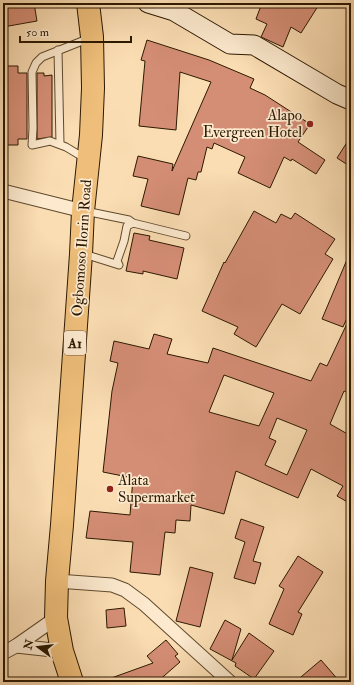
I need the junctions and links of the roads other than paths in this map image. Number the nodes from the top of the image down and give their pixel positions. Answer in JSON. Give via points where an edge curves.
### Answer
{"nodes":[{"id":1,"x":88,"y":3,"type":"edge"},
{"id":2,"x":148,"y":3,"type":"edge"},
{"id":3,"x":92,"y":37,"type":"junction"},
{"id":4,"x":58,"y":50,"type":"junction"},
{"id":5,"x":351,"y":100,"type":"edge"},
{"id":6,"x":60,"y":144,"type":"junction"},
{"id":7,"x":89,"y":161,"type":"junction"},
{"id":8,"x":3,"y":191,"type":"edge"},
{"id":9,"x":83,"y":211,"type":"junction"},
{"id":10,"x":133,"y":223,"type":"junction"},
{"id":11,"x":186,"y":236,"type":"dead end"},
{"id":12,"x":82,"y":254,"type":"junction"},
{"id":13,"x":57,"y":581,"type":"junction"},
{"id":14,"x":56,"y":618,"type":"junction"},
{"id":15,"x":16,"y":646,"type":"junction"},
{"id":16,"x":62,"y":651,"type":"junction"},
{"id":17,"x":3,"y":653,"type":"edge"},
{"id":18,"x":72,"y":682,"type":"edge"},
{"id":19,"x":230,"y":682,"type":"edge"}],
"edges":[{"from":1,"to":3,"type":"highway","name":"Ogbomoso Ilorin Road","number":"A1"},
{"from":2,"to":5,"type":"street","via":[[174,11],[230,44],[254,45]]},
{"from":3,"to":4,"type":"lane"},
{"from":3,"to":7,"type":"highway","name":"Ogbomoso Ilorin Road","number":"A1","via":[[93,88]]},
{"from":4,"to":6,"type":"lane"},
{"from":4,"to":6,"type":"lane","via":[[42,56],[32,72],[32,145],[50,142]]},
{"from":6,"to":7,"type":"lane"},
{"from":7,"to":9,"type":"highway","name":"Ogbomoso Ilorin Road","number":"A1"},
{"from":8,"to":9,"type":"street"},
{"from":9,"to":10,"type":"lane"},
{"from":9,"to":12,"type":"highway","name":"Ogbomoso Ilorin Road","number":"A1"},
{"from":10,"to":11,"type":"lane"},
{"from":10,"to":12,"type":"lane","via":[[127,226],[117,261],[119,265]]},
{"from":12,"to":13,"type":"highway","name":"Ogbomoso Ilorin Road","number":"A1"},
{"from":13,"to":14,"type":"highway","name":"Ogbomoso Ilorin Road","number":"A1"},
{"from":13,"to":19,"type":"street","via":[[112,584],[125,590]]},
{"from":14,"to":15,"type":"street"},
{"from":14,"to":16,"type":"highway","name":"Ogbomoso Ilorin Road","number":"A1"},
{"from":15,"to":16,"type":"street"},
{"from":15,"to":17,"type":"street"},
{"from":16,"to":18,"type":"highway","name":"Ogbomoso Ilorin Road","number":"A1"}]}
